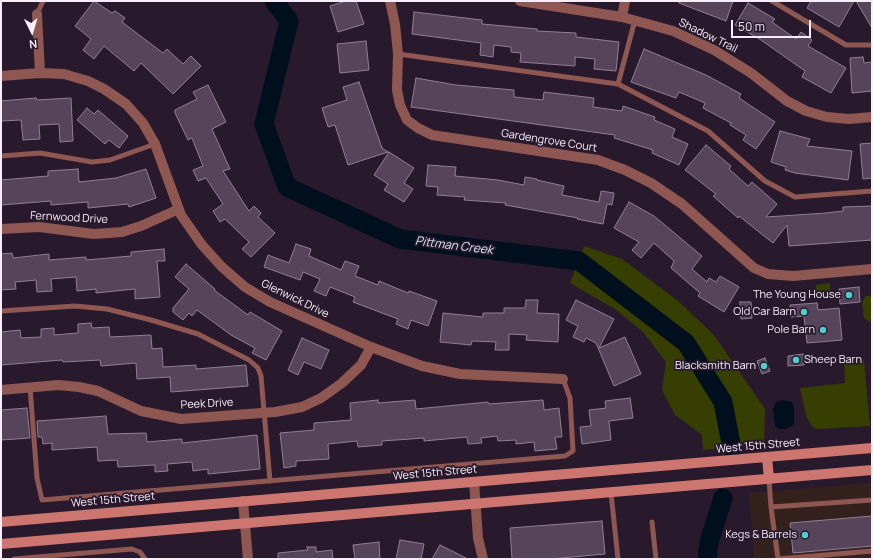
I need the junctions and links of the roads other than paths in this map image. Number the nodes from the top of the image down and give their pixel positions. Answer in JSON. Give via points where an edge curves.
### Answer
{"nodes":[{"id":1,"x":43,"y":1,"type":"edge"},
{"id":2,"x":390,"y":1,"type":"edge"},
{"id":3,"x":520,"y":1,"type":"edge"},
{"id":4,"x":625,"y":1,"type":"edge"},
{"id":5,"x":772,"y":1,"type":"edge"},
{"id":6,"x":37,"y":14,"type":"joint"},
{"id":7,"x":622,"y":17,"type":"junction"},
{"id":8,"x":635,"y":20,"type":"junction"},
{"id":9,"x":872,"y":45,"type":"edge"},
{"id":10,"x":398,"y":54,"type":"junction"},
{"id":11,"x":40,"y":73,"type":"junction"},
{"id":12,"x":1,"y":76,"type":"edge"},
{"id":13,"x":618,"y":84,"type":"junction"},
{"id":14,"x":872,"y":117,"type":"edge"},
{"id":15,"x":155,"y":144,"type":"junction"},
{"id":16,"x":1,"y":156,"type":"edge"},
{"id":17,"x":872,"y":191,"type":"edge"},
{"id":18,"x":179,"y":209,"type":"junction"},
{"id":19,"x":1,"y":230,"type":"edge"},
{"id":20,"x":872,"y":269,"type":"edge"},
{"id":21,"x":1,"y":311,"type":"edge"},
{"id":22,"x":371,"y":348,"type":"junction"},
{"id":23,"x":563,"y":379,"type":"joint"},
{"id":24,"x":30,"y":387,"type":"junction"},
{"id":25,"x":1,"y":390,"type":"edge"},
{"id":26,"x":265,"y":413,"type":"junction"},
{"id":27,"x":872,"y":448,"type":"edge"},
{"id":28,"x":768,"y":457,"type":"junction"},
{"id":29,"x":872,"y":470,"type":"edge"},
{"id":30,"x":769,"y":479,"type":"junction"},
{"id":31,"x":270,"y":481,"type":"junction"},
{"id":32,"x":474,"y":482,"type":"junction"},
{"id":33,"x":611,"y":493,"type":"junction"},
{"id":34,"x":872,"y":500,"type":"edge"},
{"id":35,"x":243,"y":501,"type":"junction"},
{"id":36,"x":476,"y":504,"type":"junction"},
{"id":37,"x":771,"y":507,"type":"junction"},
{"id":38,"x":1,"y":522,"type":"edge"},
{"id":39,"x":652,"y":522,"type":"dead end"},
{"id":40,"x":245,"y":523,"type":"junction"},
{"id":41,"x":1,"y":544,"type":"edge"},
{"id":42,"x":872,"y":550,"type":"edge"},
{"id":43,"x":14,"y":559,"type":"edge"},
{"id":44,"x":145,"y":559,"type":"edge"},
{"id":45,"x":248,"y":559,"type":"edge"},
{"id":46,"x":483,"y":559,"type":"edge"},
{"id":47,"x":618,"y":559,"type":"edge"},
{"id":48,"x":656,"y":559,"type":"edge"}],
"edges":[{"from":1,"to":6,"type":"lane"},
{"from":2,"to":10,"type":"street","name":"Gardengrove Court"},
{"from":3,"to":7,"type":"street","name":"Shadow Trail"},
{"from":4,"to":7,"type":"street"},
{"from":5,"to":9,"type":"lane","via":[[846,45]]},
{"from":6,"to":11,"type":"street"},
{"from":7,"to":8,"type":"street","name":"Shadow Trail"},
{"from":8,"to":13,"type":"lane"},
{"from":8,"to":14,"type":"street","name":"Shadow Trail","via":[[673,32],[714,50],[752,73],[787,101],[806,111],[827,117],[849,119]]},
{"from":10,"to":13,"type":"lane"},
{"from":10,"to":20,"type":"street","name":"Gardengrove Court","via":[[397,90],[400,105],[407,120],[432,135],[598,160],[625,170],[651,183],[682,204],[754,268],[768,274],[793,276]]},
{"from":11,"to":12,"type":"street","name":"Glenwick Drive"},
{"from":11,"to":15,"type":"street","name":"Glenwick Drive","via":[[64,74],[104,89],[126,104],[143,123]]},
{"from":13,"to":17,"type":"lane","via":[[708,131],[765,181],[795,197]]},
{"from":15,"to":16,"type":"lane","via":[[110,160],[98,161],[40,153]]},
{"from":15,"to":18,"type":"street","name":"Glenwick Drive"},
{"from":18,"to":19,"type":"street","name":"Fernwood Drive","via":[[122,232],[94,234],[39,227]]},
{"from":18,"to":22,"type":"street","name":"Glenwick Drive","via":[[202,245],[245,287],[270,302]]},
{"from":21,"to":26,"type":"lane","via":[[75,306],[106,309],[198,334],[249,360],[258,368]]},
{"from":22,"to":23,"type":"street","name":"Glenwick Drive","via":[[422,366],[460,374]]},
{"from":22,"to":26,"type":"street","name":"Peek Drive","via":[[361,365],[321,398],[302,407]]},
{"from":23,"to":31,"type":"lane","via":[[570,398],[573,451],[566,456]]},
{"from":24,"to":25,"type":"street","name":"Peek Drive"},
{"from":24,"to":26,"type":"street","name":"Peek Drive","via":[[58,385],[98,391],[141,410],[181,419]]},
{"from":24,"to":31,"type":"lane","via":[[37,478],[42,500]]},
{"from":26,"to":31,"type":"lane"},
{"from":27,"to":28,"type":"main road","name":"West 15th Street"},
{"from":28,"to":30,"type":"main road"},
{"from":28,"to":32,"type":"main road","name":"West 15th Street"},
{"from":29,"to":30,"type":"main road"},
{"from":30,"to":33,"type":"main road"},
{"from":30,"to":37,"type":"lane"},
{"from":32,"to":35,"type":"main road","name":"West 15th Street"},
{"from":32,"to":36,"type":"street"},
{"from":33,"to":36,"type":"main road"},
{"from":33,"to":47,"type":"lane"},
{"from":34,"to":37,"type":"lane"},
{"from":35,"to":38,"type":"main road","name":"West 15th Street"},
{"from":35,"to":40,"type":"street"},
{"from":36,"to":40,"type":"main road"},
{"from":36,"to":46,"type":"street","via":[[478,538]]},
{"from":37,"to":42,"type":"lane","via":[[778,559]]},
{"from":39,"to":48,"type":"lane"},
{"from":40,"to":41,"type":"main road"},
{"from":40,"to":45,"type":"street"},
{"from":43,"to":44,"type":"lane","via":[[132,549],[140,552]]}]}
